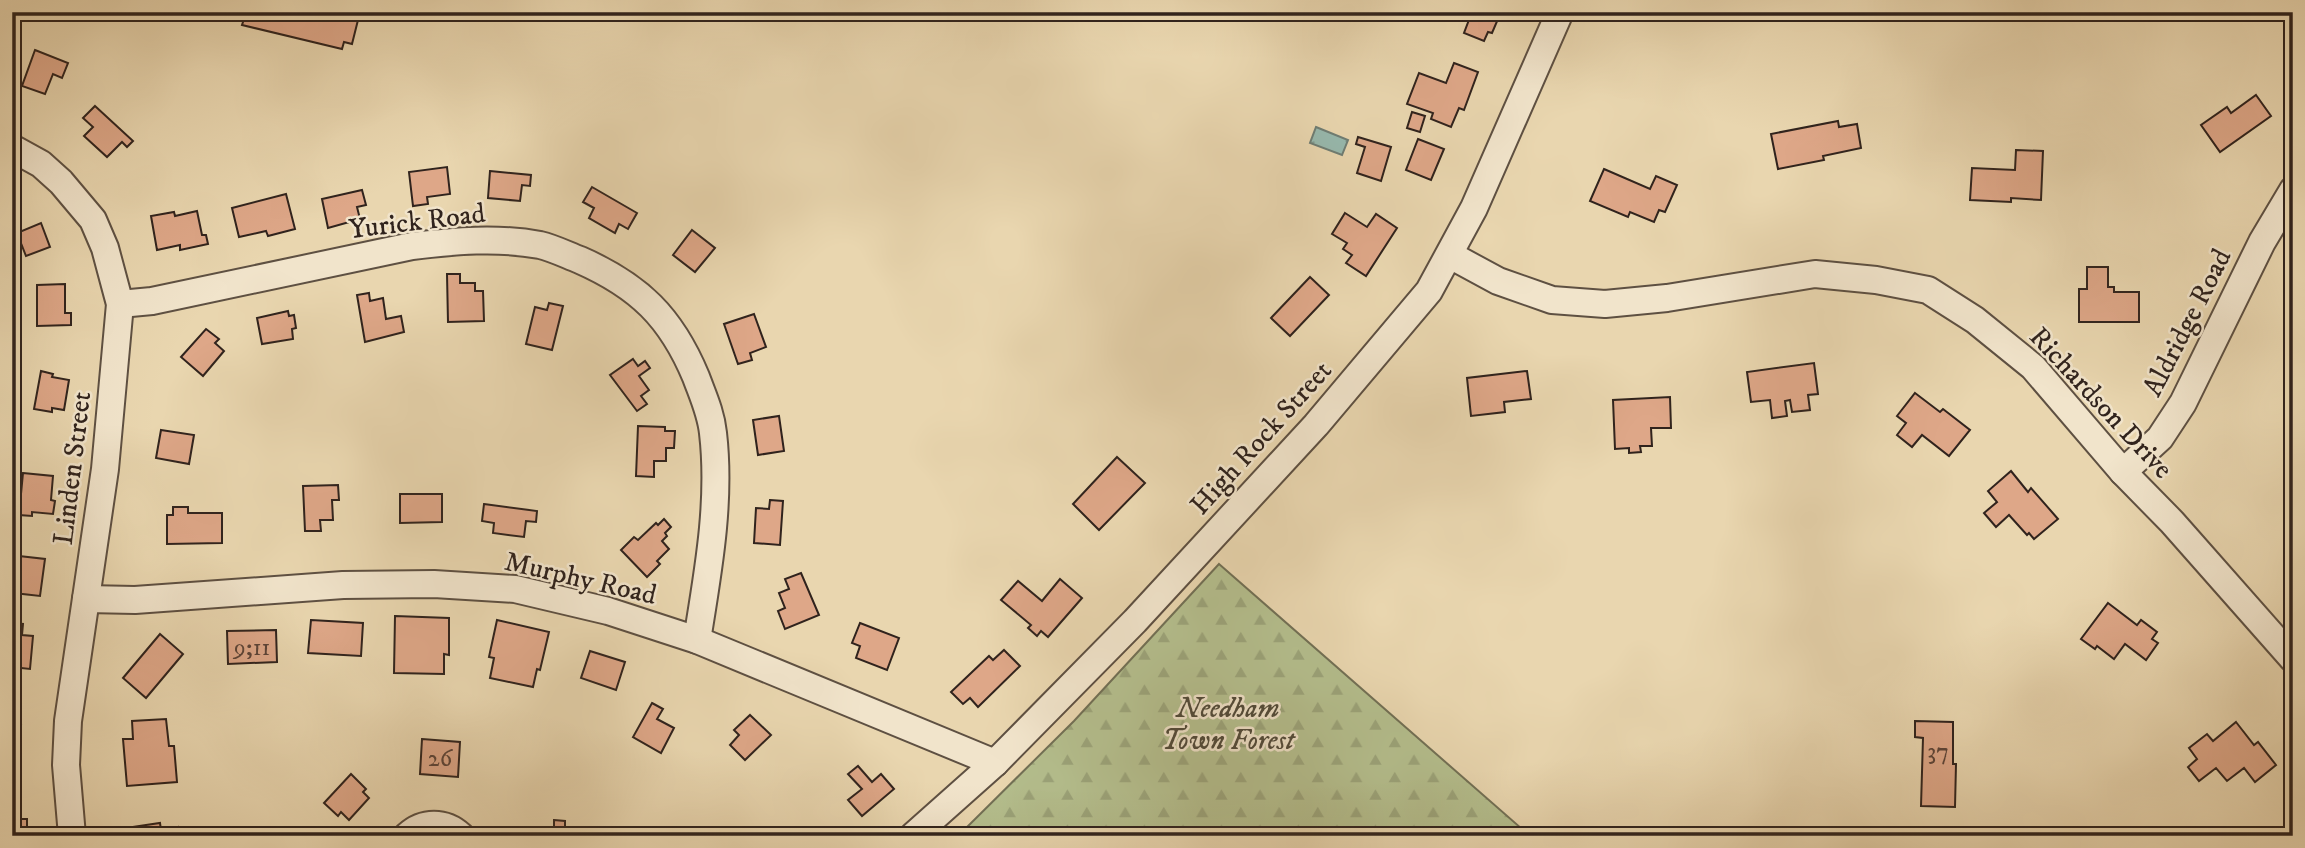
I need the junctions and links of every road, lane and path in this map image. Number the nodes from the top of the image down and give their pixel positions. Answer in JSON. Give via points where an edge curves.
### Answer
{"nodes":[{"id":1,"x":1560,"y":12,"type":"edge"},
{"id":2,"x":12,"y":148,"type":"edge"},
{"id":3,"x":2293,"y":190,"type":"edge"},
{"id":4,"x":1450,"y":255,"type":"junction"},
{"id":5,"x":120,"y":304,"type":"junction"},
{"id":6,"x":2123,"y":472,"type":"junction"},
{"id":7,"x":86,"y":599,"type":"junction"},
{"id":8,"x":697,"y":640,"type":"junction"},
{"id":9,"x":2293,"y":659,"type":"edge"},
{"id":10,"x":995,"y":763,"type":"junction"},
{"id":11,"x":72,"y":836,"type":"edge"},
{"id":12,"x":407,"y":836,"type":"edge"},
{"id":13,"x":461,"y":836,"type":"edge"},
{"id":14,"x":913,"y":836,"type":"edge"}],
"edges":[{"from":1,"to":4,"type":"street","name":"High Rock Street","via":[[1496,162]]},
{"from":2,"to":5,"type":"street","name":"Linden Street","via":[[41,164],[93,220]]},
{"from":3,"to":6,"type":"street","name":"Aldridge Road","via":[[2262,242],[2183,403],[2160,438]]},
{"from":4,"to":6,"type":"street","name":"Richardson Drive","via":[[1498,281],[1552,300],[1605,304],[1815,274],[1928,290],[1975,320],[2032,367]]},
{"from":4,"to":10,"type":"street","name":"High Rock Street","via":[[1429,291],[1316,425],[1135,621]]},
{"from":5,"to":7,"type":"street","name":"Linden Street","via":[[105,469]]},
{"from":5,"to":8,"type":"street","name":"Yurick Road","via":[[451,241],[542,246],[615,278],[664,318],[690,363],[710,418],[715,501]]},
{"from":6,"to":9,"type":"street","name":"Richardson Drive"},
{"from":7,"to":8,"type":"street","name":"Murphy Road","via":[[135,600],[343,585],[515,589]]},
{"from":7,"to":11,"type":"street","name":"Linden Street","via":[[66,744]]},
{"from":8,"to":10,"type":"street","name":"Murphy Road"},
{"from":10,"to":14,"type":"street","name":"High Rock Street"},
{"from":12,"to":13,"type":"street","via":[[419,827],[438,824]]}]}
